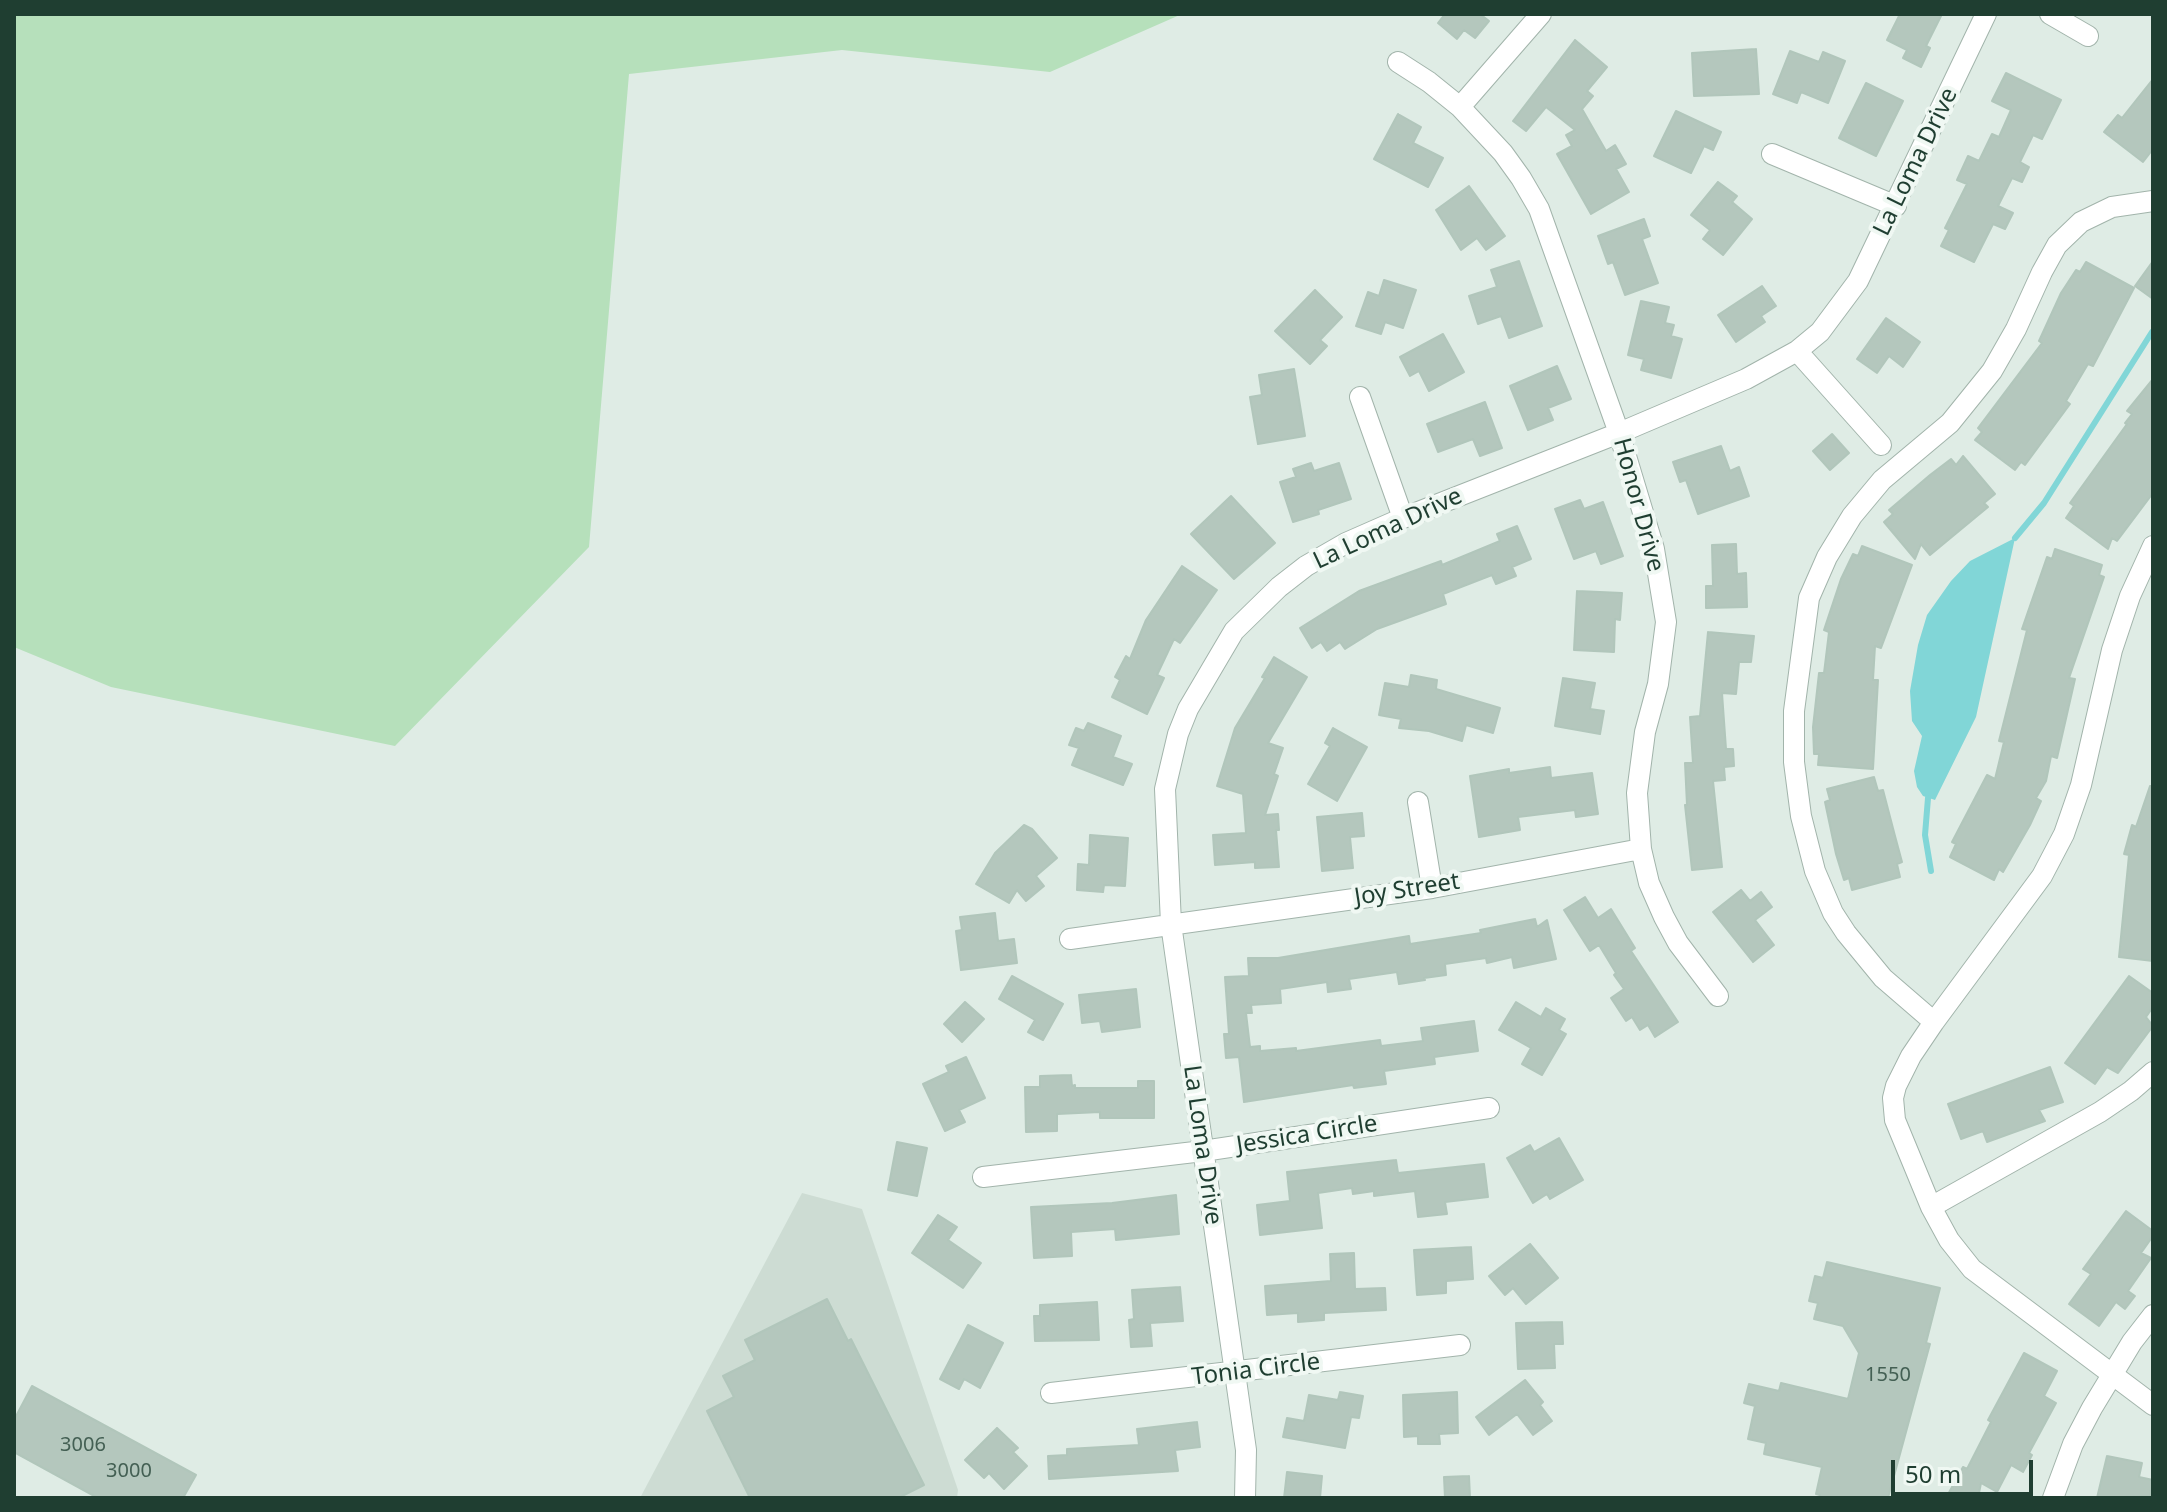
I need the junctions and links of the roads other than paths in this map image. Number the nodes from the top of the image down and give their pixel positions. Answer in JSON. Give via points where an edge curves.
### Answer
{"nodes":[{"id":1,"x":1541,"y":14,"type":"edge"},
{"id":2,"x":1986,"y":14,"type":"edge"},
{"id":3,"x":2050,"y":14,"type":"edge"},
{"id":4,"x":2088,"y":36,"type":"dead end"},
{"id":5,"x":1398,"y":62,"type":"dead end"},
{"id":6,"x":1460,"y":107,"type":"junction"},
{"id":7,"x":1772,"y":154,"type":"dead end"},
{"id":8,"x":2153,"y":201,"type":"edge"},
{"id":9,"x":1896,"y":206,"type":"junction"},
{"id":10,"x":1797,"y":351,"type":"junction"},
{"id":11,"x":1360,"y":397,"type":"dead end"},
{"id":12,"x":1619,"y":433,"type":"junction"},
{"id":13,"x":1881,"y":445,"type":"dead end"},
{"id":14,"x":1403,"y":518,"type":"junction"},
{"id":15,"x":2153,"y":546,"type":"edge"},
{"id":16,"x":1418,"y":802,"type":"dead end"},
{"id":17,"x":1641,"y":849,"type":"junction"},
{"id":18,"x":1432,"y":888,"type":"junction"},
{"id":19,"x":1171,"y":924,"type":"junction"},
{"id":20,"x":1070,"y":939,"type":"dead end"},
{"id":21,"x":1718,"y":996,"type":"dead end"},
{"id":22,"x":1934,"y":1022,"type":"junction"},
{"id":23,"x":2153,"y":1072,"type":"edge"},
{"id":24,"x":1489,"y":1108,"type":"dead end"},
{"id":25,"x":1203,"y":1151,"type":"junction"},
{"id":26,"x":983,"y":1177,"type":"dead end"},
{"id":27,"x":1931,"y":1207,"type":"junction"},
{"id":28,"x":2153,"y":1315,"type":"edge"},
{"id":29,"x":1460,"y":1345,"type":"dead end"},
{"id":30,"x":1234,"y":1372,"type":"junction"},
{"id":31,"x":2110,"y":1375,"type":"junction"},
{"id":32,"x":1051,"y":1393,"type":"dead end"},
{"id":33,"x":2153,"y":1405,"type":"edge"},
{"id":34,"x":1245,"y":1498,"type":"edge"},
{"id":35,"x":2053,"y":1498,"type":"edge"}],
"edges":[{"from":1,"to":6,"type":"street"},
{"from":2,"to":9,"type":"street","name":"La Loma Drive"},
{"from":3,"to":4,"type":"street"},
{"from":5,"to":6,"type":"street","name":"Honor Drive"},
{"from":6,"to":12,"type":"street","name":"Honor Drive","via":[[1503,153],[1539,209]]},
{"from":7,"to":9,"type":"street"},
{"from":8,"to":22,"type":"street","via":[[2112,207],[2081,222],[2057,245],[1992,371],[1950,423],[1882,480],[1852,516],[1809,598],[1794,711],[1794,762],[1815,871],[1846,933],[1883,978]]},
{"from":9,"to":10,"type":"street","name":"La Loma Drive","via":[[1858,281],[1820,332]]},
{"from":10,"to":12,"type":"street","name":"La Loma Drive","via":[[1746,379]]},
{"from":10,"to":13,"type":"street"},
{"from":11,"to":14,"type":"street"},
{"from":12,"to":14,"type":"street","name":"La Loma Drive"},
{"from":12,"to":17,"type":"street","name":"Honor Drive","via":[[1654,549],[1666,622],[1637,793]]},
{"from":14,"to":19,"type":"street","name":"La Loma Drive","via":[[1346,543],[1279,587],[1234,631],[1203,680],[1178,734],[1165,789]]},
{"from":15,"to":22,"type":"street","via":[[2112,650],[2081,785],[2064,834],[2042,876]]},
{"from":16,"to":18,"type":"street"},
{"from":17,"to":18,"type":"street","name":"Joy Street"},
{"from":17,"to":21,"type":"street","name":"Honor Drive","via":[[1649,883],[1671,930]]},
{"from":18,"to":19,"type":"street","name":"Joy Street"},
{"from":19,"to":20,"type":"street","name":"Joy Street"},
{"from":19,"to":25,"type":"street","name":"La Loma Drive"},
{"from":22,"to":27,"type":"street","via":[[1911,1056],[1893,1098],[1900,1137]]},
{"from":23,"to":27,"type":"street","via":[[2100,1112]]},
{"from":24,"to":25,"type":"street","name":"Jessica Circle"},
{"from":25,"to":26,"type":"street","name":"Jessica Circle"},
{"from":25,"to":30,"type":"street","name":"La Loma Drive"},
{"from":27,"to":31,"type":"street","via":[[1972,1269]]},
{"from":28,"to":31,"type":"street"},
{"from":29,"to":30,"type":"street","name":"Tonia Circle"},
{"from":30,"to":32,"type":"street","name":"Tonia Circle"},
{"from":30,"to":34,"type":"street","name":"La Loma Drive","via":[[1246,1450]]},
{"from":31,"to":33,"type":"street"},
{"from":31,"to":35,"type":"street","via":[[2073,1444]]}]}
